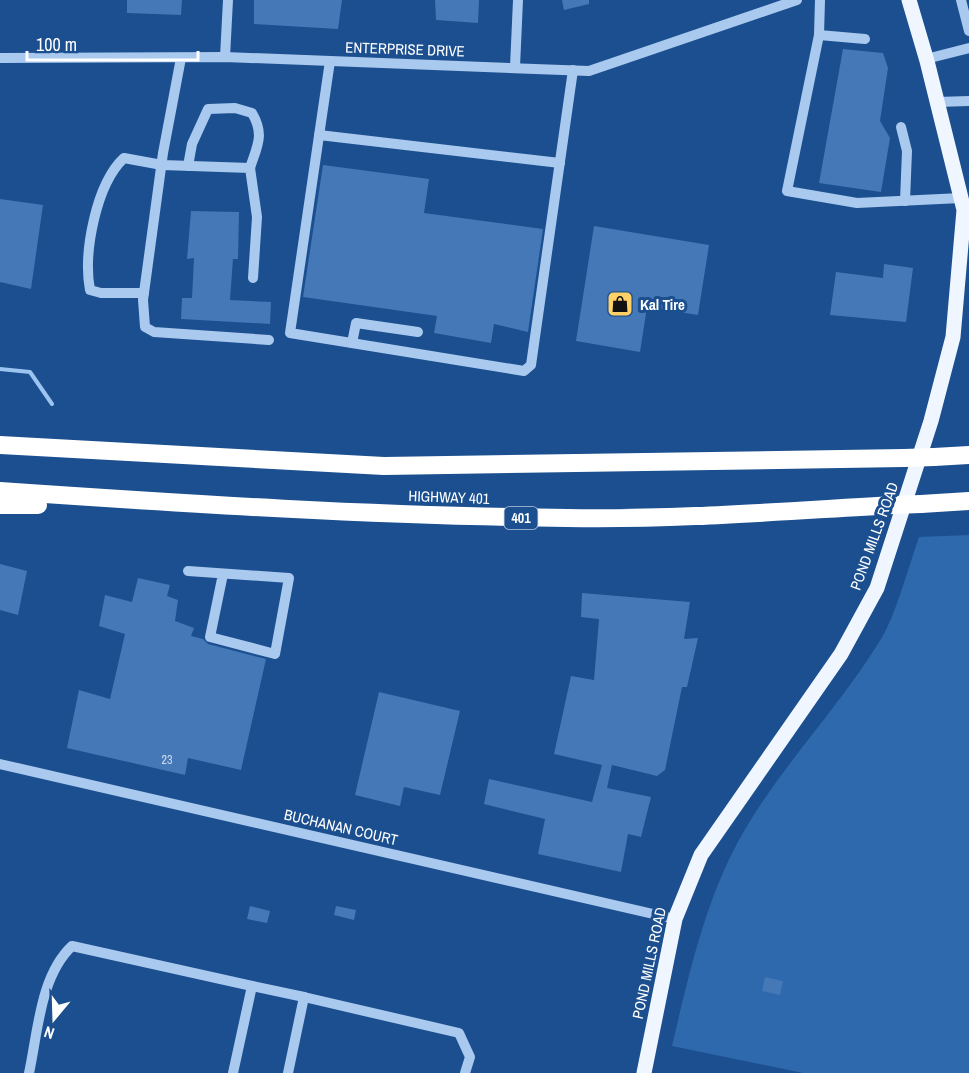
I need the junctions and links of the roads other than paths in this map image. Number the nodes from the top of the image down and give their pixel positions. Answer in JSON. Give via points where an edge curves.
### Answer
{"nodes":[{"id":1,"x":228,"y":0,"type":"edge"},
{"id":2,"x":518,"y":0,"type":"edge"},
{"id":3,"x":797,"y":0,"type":"edge"},
{"id":4,"x":820,"y":0,"type":"edge"},
{"id":5,"x":909,"y":0,"type":"edge"},
{"id":6,"x":961,"y":0,"type":"edge"},
{"id":7,"x":969,"y":31,"type":"edge"},
{"id":8,"x":819,"y":35,"type":"junction"},
{"id":9,"x":865,"y":39,"type":"dead end"},
{"id":10,"x":969,"y":48,"type":"edge"},
{"id":11,"x":225,"y":57,"type":"junction"},
{"id":12,"x":0,"y":58,"type":"edge"},
{"id":13,"x":181,"y":58,"type":"junction"},
{"id":14,"x":926,"y":59,"type":"junction"},
{"id":15,"x":330,"y":61,"type":"junction"},
{"id":16,"x":515,"y":67,"type":"junction"},
{"id":17,"x":573,"y":70,"type":"junction"},
{"id":18,"x":969,"y":101,"type":"edge"},
{"id":19,"x":937,"y":102,"type":"junction"},
{"id":20,"x":901,"y":127,"type":"dead end"},
{"id":21,"x":319,"y":135,"type":"junction"},
{"id":22,"x":560,"y":163,"type":"junction"},
{"id":23,"x":162,"y":165,"type":"junction"},
{"id":24,"x":188,"y":166,"type":"junction"},
{"id":25,"x":250,"y":168,"type":"junction"},
{"id":26,"x":961,"y":198,"type":"junction"},
{"id":27,"x":905,"y":201,"type":"junction"},
{"id":28,"x":966,"y":222,"type":"edge"},
{"id":29,"x":253,"y":278,"type":"dead end"},
{"id":30,"x":144,"y":293,"type":"junction"},
{"id":31,"x":418,"y":332,"type":"dead end"},
{"id":32,"x":269,"y":340,"type":"dead end"},
{"id":33,"x":352,"y":343,"type":"junction"},
{"id":34,"x":0,"y":445,"type":"edge"},
{"id":35,"x":969,"y":455,"type":"edge"},
{"id":36,"x":0,"y":491,"type":"edge"},
{"id":37,"x":969,"y":501,"type":"edge"},
{"id":38,"x":148,"y":502,"type":"junction"},
{"id":39,"x":0,"y":505,"type":"edge"},
{"id":40,"x":188,"y":571,"type":"dead end"},
{"id":41,"x":223,"y":574,"type":"junction"},
{"id":42,"x":0,"y":764,"type":"edge"},
{"id":43,"x":675,"y":919,"type":"junction"},
{"id":44,"x":252,"y":986,"type":"junction"},
{"id":45,"x":304,"y":997,"type":"junction"},
{"id":46,"x":30,"y":1073,"type":"edge"},
{"id":47,"x":233,"y":1073,"type":"edge"},
{"id":48,"x":288,"y":1073,"type":"edge"},
{"id":49,"x":465,"y":1073,"type":"edge"},
{"id":50,"x":644,"y":1073,"type":"edge"}],
"edges":[{"from":1,"to":11,"type":"street"},
{"from":2,"to":16,"type":"street"},
{"from":3,"to":17,"type":"street","name":"ENTERPRISE DRIVE","via":[[589,71]]},
{"from":4,"to":8,"type":"street"},
{"from":5,"to":14,"type":"main road","name":"POND MILLS ROAD"},
{"from":6,"to":7,"type":"street"},
{"from":8,"to":9,"type":"street"},
{"from":8,"to":27,"type":"street","via":[[787,191],[857,202]]},
{"from":10,"to":14,"type":"street"},
{"from":11,"to":13,"type":"street","name":"ENTERPRISE DRIVE"},
{"from":11,"to":15,"type":"street","name":"ENTERPRISE DRIVE"},
{"from":12,"to":13,"type":"street","name":"ENTERPRISE DRIVE"},
{"from":13,"to":23,"type":"street"},
{"from":14,"to":19,"type":"main road","name":"POND MILLS ROAD"},
{"from":15,"to":16,"type":"street","name":"ENTERPRISE DRIVE"},
{"from":15,"to":21,"type":"street"},
{"from":16,"to":17,"type":"street","name":"ENTERPRISE DRIVE"},
{"from":17,"to":22,"type":"street"},
{"from":18,"to":19,"type":"street"},
{"from":19,"to":26,"type":"main road","name":"POND MILLS ROAD"},
{"from":20,"to":27,"type":"street","via":[[907,151]]},
{"from":21,"to":22,"type":"street"},
{"from":21,"to":33,"type":"street","via":[[290,333]]},
{"from":22,"to":33,"type":"street","via":[[531,365],[524,371]]},
{"from":23,"to":24,"type":"street"},
{"from":23,"to":30,"type":"street"},
{"from":23,"to":30,"type":"street","via":[[124,158],[117,165],[105,185],[88,258],[90,290]]},
{"from":24,"to":25,"type":"street"},
{"from":24,"to":25,"type":"street","via":[[192,144],[207,109],[222,107],[252,113],[260,125]]},
{"from":25,"to":29,"type":"street","via":[[257,217]]},
{"from":26,"to":27,"type":"street"},
{"from":26,"to":28,"type":"main road","name":"POND MILLS ROAD"},
{"from":28,"to":43,"type":"main road","name":"POND MILLS ROAD","via":[[953,337],[877,588],[841,654],[701,855]]},
{"from":30,"to":32,"type":"street","via":[[145,327],[154,333]]},
{"from":31,"to":33,"type":"street","via":[[356,322]]},
{"from":34,"to":35,"type":"highway","name":"HIGHWAY 401","bridge":true,"via":[[384,466]]},
{"from":36,"to":38,"type":"highway","name":"HIGHWAY 401","number":"401"},
{"from":37,"to":38,"type":"highway","name":"HIGHWAY 401","number":"401","bridge":true,"via":[[569,519]]},
{"from":38,"to":39,"type":"highway"},
{"from":40,"to":41,"type":"street"},
{"from":41,"to":41,"type":"street","via":[[210,637],[275,654],[289,578]]},
{"from":42,"to":43,"type":"street","name":"BUCHANAN COURT"},
{"from":43,"to":50,"type":"main road","name":"POND MILLS ROAD"},
{"from":44,"to":45,"type":"street"},
{"from":44,"to":46,"type":"street","via":[[72,946],[60,958],[50,978]]},
{"from":44,"to":47,"type":"street"},
{"from":45,"to":48,"type":"street"},
{"from":45,"to":49,"type":"street","via":[[459,1033],[470,1056]]}]}
